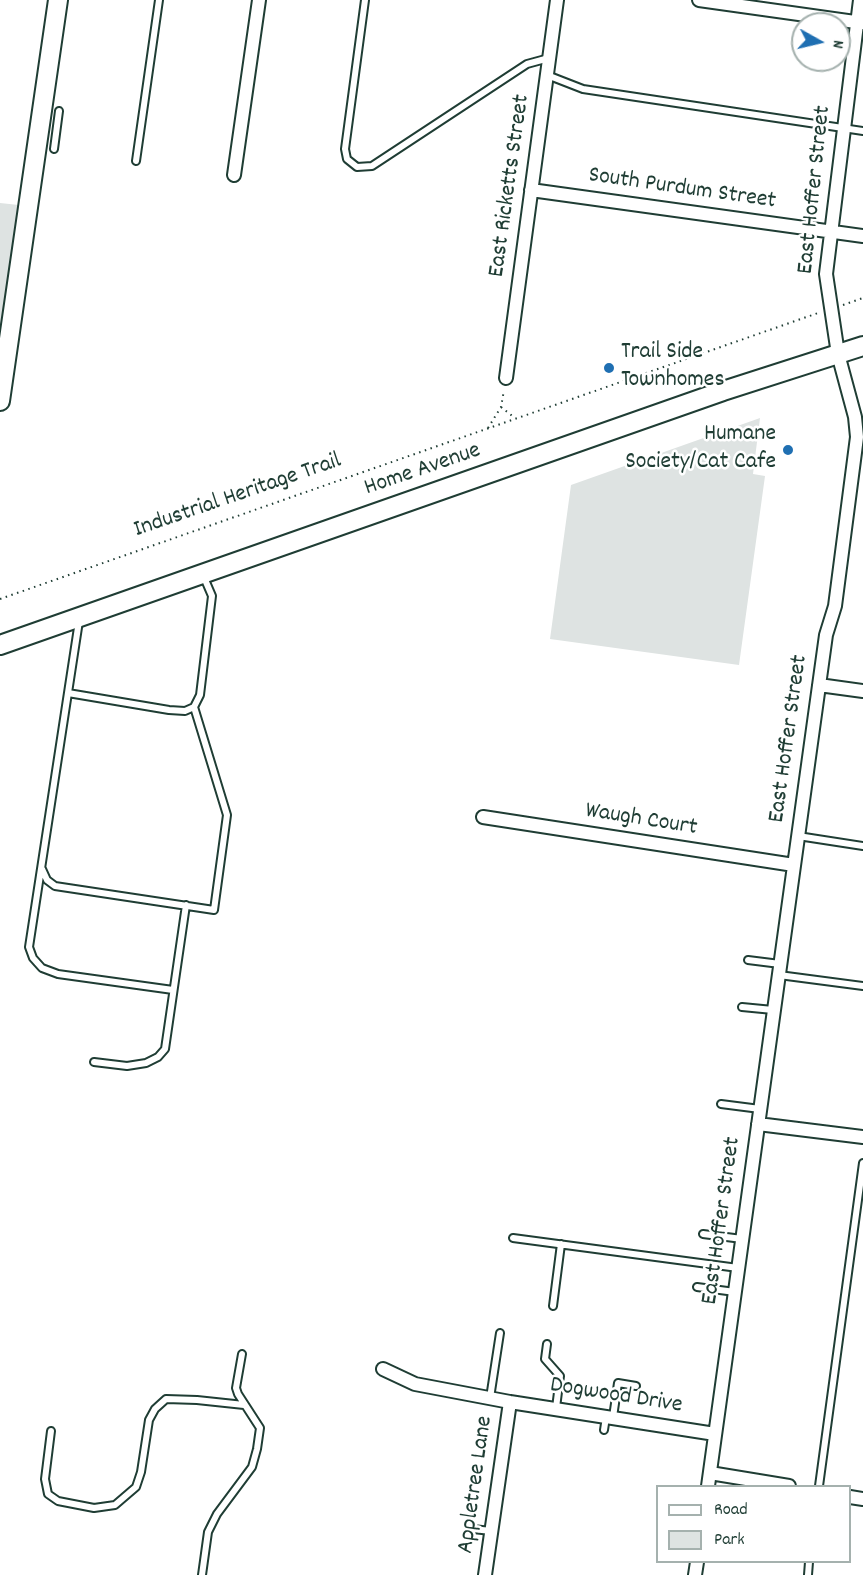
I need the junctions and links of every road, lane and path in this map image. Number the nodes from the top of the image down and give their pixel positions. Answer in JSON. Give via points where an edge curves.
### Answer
{"nodes":[{"id":1,"x":58,"y":0,"type":"edge"},
{"id":2,"x":159,"y":0,"type":"edge"},
{"id":3,"x":259,"y":0,"type":"edge"},
{"id":4,"x":365,"y":0,"type":"edge"},
{"id":5,"x":557,"y":0,"type":"edge"},
{"id":6,"x":699,"y":0,"type":"edge"},
{"id":7,"x":860,"y":0,"type":"edge"},
{"id":8,"x":860,"y":23,"type":"edge"},
{"id":9,"x":550,"y":58,"type":"junction"},
{"id":10,"x":547,"y":75,"type":"junction"},
{"id":11,"x":59,"y":111,"type":"dead end"},
{"id":12,"x":842,"y":128,"type":"junction"},
{"id":13,"x":863,"y":131,"type":"edge"},
{"id":14,"x":54,"y":149,"type":"dead end"},
{"id":15,"x":136,"y":161,"type":"dead end"},
{"id":16,"x":234,"y":175,"type":"dead end"},
{"id":17,"x":531,"y":190,"type":"junction"},
{"id":18,"x":829,"y":232,"type":"junction"},
{"id":19,"x":863,"y":236,"type":"edge"},
{"id":20,"x":863,"y":298,"type":"edge"},
{"id":21,"x":831,"y":309,"type":"junction"},
{"id":22,"x":863,"y":346,"type":"edge"},
{"id":23,"x":838,"y":354,"type":"junction"},
{"id":24,"x":506,"y":378,"type":"joint"},
{"id":25,"x":0,"y":401,"type":"edge"},
{"id":26,"x":501,"y":407,"type":"junction"},
{"id":27,"x":516,"y":418,"type":"junction"},
{"id":28,"x":859,"y":418,"type":"edge"},
{"id":29,"x":488,"y":428,"type":"junction"},
{"id":30,"x":202,"y":574,"type":"junction"},
{"id":31,"x":0,"y":598,"type":"edge"},
{"id":32,"x":80,"y":617,"type":"junction"},
{"id":33,"x":0,"y":645,"type":"edge"},
{"id":34,"x":819,"y":685,"type":"junction"},
{"id":35,"x":863,"y":691,"type":"edge"},
{"id":36,"x":68,"y":693,"type":"junction"},
{"id":37,"x":194,"y":707,"type":"junction"},
{"id":38,"x":483,"y":817,"type":"dead end"},
{"id":39,"x":798,"y":836,"type":"junction"},
{"id":40,"x":863,"y":846,"type":"edge"},
{"id":41,"x":794,"y":865,"type":"junction"},
{"id":42,"x":41,"y":867,"type":"junction"},
{"id":43,"x":186,"y":905,"type":"junction"},
{"id":44,"x":748,"y":960,"type":"dead end"},
{"id":45,"x":779,"y":970,"type":"junction"},
{"id":46,"x":863,"y":986,"type":"edge"},
{"id":47,"x":173,"y":990,"type":"junction"},
{"id":48,"x":742,"y":1007,"type":"dead end"},
{"id":49,"x":773,"y":1010,"type":"junction"},
{"id":50,"x":94,"y":1062,"type":"dead end"},
{"id":51,"x":721,"y":1104,"type":"dead end"},
{"id":52,"x":760,"y":1109,"type":"junction"},
{"id":53,"x":758,"y":1125,"type":"junction"},
{"id":54,"x":863,"y":1137,"type":"edge"},
{"id":55,"x":863,"y":1163,"type":"edge"},
{"id":56,"x":703,"y":1234,"type":"dead end"},
{"id":57,"x":513,"y":1238,"type":"dead end"},
{"id":58,"x":742,"y":1239,"type":"junction"},
{"id":59,"x":561,"y":1244,"type":"junction"},
{"id":60,"x":738,"y":1268,"type":"junction"},
{"id":61,"x":697,"y":1287,"type":"dead end"},
{"id":62,"x":735,"y":1292,"type":"junction"},
{"id":63,"x":553,"y":1306,"type":"dead end"},
{"id":64,"x":500,"y":1333,"type":"dead end"},
{"id":65,"x":547,"y":1344,"type":"dead end"},
{"id":66,"x":242,"y":1354,"type":"dead end"},
{"id":67,"x":383,"y":1369,"type":"dead end"},
{"id":68,"x":636,"y":1386,"type":"dead end"},
{"id":69,"x":490,"y":1398,"type":"junction"},
{"id":70,"x":510,"y":1402,"type":"junction"},
{"id":71,"x":244,"y":1406,"type":"junction"},
{"id":72,"x":556,"y":1408,"type":"junction"},
{"id":73,"x":610,"y":1417,"type":"junction"},
{"id":74,"x":604,"y":1430,"type":"dead end"},
{"id":75,"x":51,"y":1431,"type":"dead end"},
{"id":76,"x":715,"y":1434,"type":"junction"},
{"id":77,"x":710,"y":1473,"type":"junction"},
{"id":78,"x":708,"y":1485,"type":"edge"},
{"id":79,"x":783,"y":1485,"type":"edge"},
{"id":80,"x":819,"y":1485,"type":"edge"},
{"id":81,"x":474,"y":1529,"type":"dead end"},
{"id":82,"x":492,"y":1531,"type":"junction"},
{"id":83,"x":201,"y":1575,"type":"edge"},
{"id":84,"x":485,"y":1575,"type":"edge"}],
"edges":[{"from":1,"to":25,"type":"main road"},
{"from":2,"to":15,"type":"lane"},
{"from":3,"to":16,"type":"street"},
{"from":4,"to":9,"type":"lane","via":[[345,149],[347,159],[357,167],[372,166],[527,64]]},
{"from":5,"to":9,"type":"street","name":"East Ricketts Street"},
{"from":6,"to":8,"type":"street"},
{"from":7,"to":8,"type":"street","name":"East Hoffer Street"},
{"from":8,"to":12,"type":"street","name":"East Hoffer Street"},
{"from":9,"to":10,"type":"street","name":"East Ricketts Street"},
{"from":10,"to":12,"type":"lane","via":[[583,89]]},
{"from":10,"to":17,"type":"street","name":"East Ricketts Street"},
{"from":11,"to":14,"type":"lane"},
{"from":12,"to":13,"type":"lane"},
{"from":12,"to":18,"type":"street","name":"East Hoffer Street"},
{"from":17,"to":18,"type":"street","name":"South Purdum Street"},
{"from":17,"to":24,"type":"street","name":"East Ricketts Street"},
{"from":18,"to":19,"type":"street","name":"South Purdum Street"},
{"from":18,"to":21,"type":"street","name":"East Hoffer Street","via":[[826,274]]},
{"from":20,"to":21,"type":"path","name":"Industrial Heritage Trail"},
{"from":21,"to":23,"type":"street","name":"East Hoffer Street"},
{"from":21,"to":27,"type":"path","name":"Industrial Heritage Trail"},
{"from":22,"to":23,"type":"main road","name":"Home Avenue"},
{"from":23,"to":28,"type":"street","name":"East Hoffer Street"},
{"from":23,"to":30,"type":"main road","name":"Home Avenue"},
{"from":24,"to":26,"type":"path"},
{"from":26,"to":27,"type":"path"},
{"from":26,"to":29,"type":"path"},
{"from":27,"to":29,"type":"path","name":"Industrial Heritage Trail"},
{"from":28,"to":34,"type":"street","name":"East Hoffer Street","via":[[836,595]]},
{"from":29,"to":31,"type":"path","name":"Industrial Heritage Trail"},
{"from":30,"to":32,"type":"main road","name":"Home Avenue"},
{"from":30,"to":37,"type":"lane","via":[[208,582],[212,603],[200,696]]},
{"from":32,"to":33,"type":"main road","name":"Home Avenue"},
{"from":32,"to":36,"type":"lane"},
{"from":34,"to":35,"type":"street"},
{"from":34,"to":39,"type":"street","name":"East Hoffer Street"},
{"from":36,"to":37,"type":"lane","via":[[169,710]]},
{"from":36,"to":42,"type":"lane"},
{"from":37,"to":43,"type":"lane","via":[[227,815],[214,910]]},
{"from":38,"to":41,"type":"street","name":"Waugh Court"},
{"from":39,"to":40,"type":"lane"},
{"from":39,"to":41,"type":"street","name":"East Hoffer Street"},
{"from":41,"to":45,"type":"street","name":"East Hoffer Street"},
{"from":42,"to":43,"type":"lane","via":[[55,886]]},
{"from":42,"to":47,"type":"lane","via":[[29,946],[42,968],[58,974]]},
{"from":43,"to":47,"type":"lane"},
{"from":44,"to":45,"type":"lane"},
{"from":45,"to":46,"type":"lane"},
{"from":45,"to":49,"type":"street","name":"East Hoffer Street"},
{"from":47,"to":50,"type":"lane","via":[[165,1049],[158,1057],[146,1064],[128,1066]]},
{"from":48,"to":49,"type":"lane"},
{"from":49,"to":52,"type":"street","name":"East Hoffer Street"},
{"from":51,"to":52,"type":"lane"},
{"from":52,"to":53,"type":"street","name":"East Hoffer Street"},
{"from":53,"to":54,"type":"street"},
{"from":53,"to":58,"type":"street","name":"East Hoffer Street"},
{"from":55,"to":80,"type":"lane"},
{"from":56,"to":58,"type":"lane"},
{"from":57,"to":59,"type":"lane"},
{"from":58,"to":60,"type":"street","name":"East Hoffer Street"},
{"from":59,"to":60,"type":"lane"},
{"from":59,"to":63,"type":"lane"},
{"from":60,"to":62,"type":"street","name":"East Hoffer Street"},
{"from":61,"to":62,"type":"lane"},
{"from":62,"to":76,"type":"street","name":"East Hoffer Street"},
{"from":64,"to":69,"type":"lane"},
{"from":65,"to":72,"type":"lane","via":[[545,1359],[560,1376]]},
{"from":66,"to":71,"type":"lane","via":[[237,1388]]},
{"from":67,"to":69,"type":"street","name":"Dogwood Drive","via":[[415,1384]]},
{"from":68,"to":73,"type":"lane","via":[[618,1383]]},
{"from":69,"to":70,"type":"street","name":"Dogwood Drive"},
{"from":70,"to":72,"type":"street","name":"Dogwood Drive"},
{"from":70,"to":82,"type":"street","name":"Appletree Lane"},
{"from":71,"to":75,"type":"lane","via":[[166,1399],[149,1420],[136,1487],[114,1505],[94,1508],[58,1501],[48,1494],[45,1479]]},
{"from":71,"to":83,"type":"lane","via":[[260,1428],[257,1449],[252,1467],[208,1532]]},
{"from":72,"to":73,"type":"street","name":"Dogwood Drive"},
{"from":73,"to":74,"type":"lane"},
{"from":73,"to":76,"type":"street","name":"Dogwood Drive"},
{"from":76,"to":77,"type":"street","name":"East Hoffer Street"},
{"from":77,"to":78,"type":"street","name":"East Hoffer Street"},
{"from":77,"to":79,"type":"street"},
{"from":81,"to":82,"type":"lane"},
{"from":82,"to":84,"type":"street","name":"Appletree Lane"}]}
